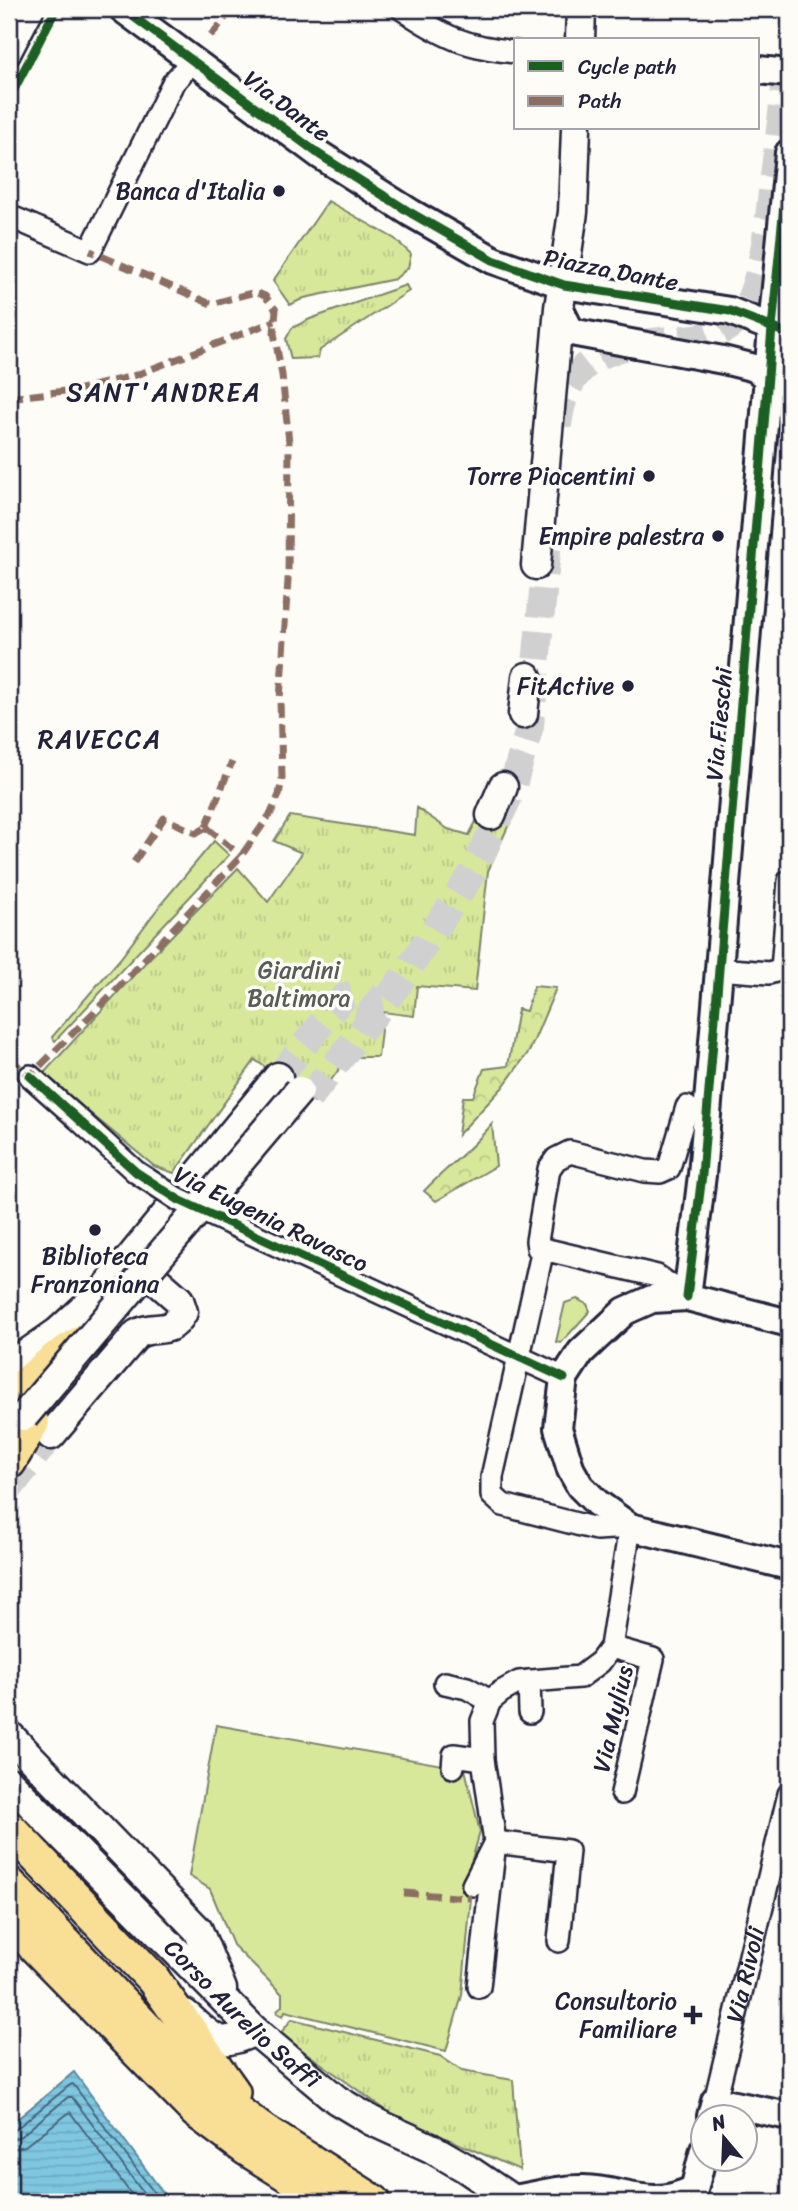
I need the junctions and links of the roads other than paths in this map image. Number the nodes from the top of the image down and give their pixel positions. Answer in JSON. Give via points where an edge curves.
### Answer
{"nodes":[{"id":1,"x":33,"y":9,"type":"edge"},
{"id":2,"x":123,"y":9,"type":"edge"},
{"id":3,"x":402,"y":9,"type":"edge"},
{"id":4,"x":581,"y":9,"type":"edge"},
{"id":5,"x":580,"y":38,"type":"edge"},
{"id":6,"x":514,"y":52,"type":"edge"},
{"id":7,"x":9,"y":55,"type":"edge"},
{"id":8,"x":193,"y":60,"type":"junction"},
{"id":9,"x":760,"y":70,"type":"edge"},
{"id":10,"x":789,"y":73,"type":"edge"},
{"id":11,"x":576,"y":130,"type":"edge"},
{"id":12,"x":789,"y":153,"type":"edge"},
{"id":13,"x":9,"y":216,"type":"edge"},
{"id":14,"x":432,"y":226,"type":"joint"},
{"id":15,"x":561,"y":296,"type":"junction"},
{"id":16,"x":781,"y":331,"type":"edge"},
{"id":17,"x":769,"y":379,"type":"junction"},
{"id":18,"x":536,"y":565,"type":"tunnel mouth"},
{"id":19,"x":527,"y":677,"type":"dead end"},
{"id":20,"x":523,"y":714,"type":"dead end"},
{"id":21,"x":503,"y":787,"type":"dead end"},
{"id":22,"x":491,"y":816,"type":"dead end"},
{"id":23,"x":789,"y":881,"type":"edge"},
{"id":24,"x":717,"y":969,"type":"junction"},
{"id":25,"x":30,"y":1076,"type":"dead end"},
{"id":26,"x":293,"y":1087,"type":"junction"},
{"id":27,"x":687,"y":1107,"type":"dead end"},
{"id":28,"x":543,"y":1249,"type":"junction"},
{"id":29,"x":153,"y":1282,"type":"junction"},
{"id":30,"x":105,"y":1289,"type":"junction"},
{"id":31,"x":687,"y":1297,"type":"junction"},
{"id":32,"x":789,"y":1323,"type":"edge"},
{"id":33,"x":92,"y":1336,"type":"joint"},
{"id":34,"x":16,"y":1356,"type":"edge"},
{"id":35,"x":520,"y":1358,"type":"junction"},
{"id":36,"x":564,"y":1378,"type":"junction"},
{"id":37,"x":22,"y":1425,"type":"edge"},
{"id":38,"x":9,"y":1450,"type":"edge"},
{"id":39,"x":9,"y":1462,"type":"edge"},
{"id":40,"x":630,"y":1527,"type":"junction"},
{"id":41,"x":789,"y":1566,"type":"edge"},
{"id":42,"x":611,"y":1647,"type":"junction"},
{"id":43,"x":528,"y":1682,"type":"junction"},
{"id":44,"x":445,"y":1684,"type":"dead end"},
{"id":45,"x":490,"y":1701,"type":"junction"},
{"id":46,"x":530,"y":1712,"type":"dead end"},
{"id":47,"x":9,"y":1735,"type":"edge"},
{"id":48,"x":484,"y":1759,"type":"junction"},
{"id":49,"x":453,"y":1767,"type":"dead end"},
{"id":50,"x":9,"y":1782,"type":"edge"},
{"id":51,"x":622,"y":1793,"type":"dead end"},
{"id":52,"x":789,"y":1794,"type":"edge"},
{"id":53,"x":9,"y":1828,"type":"edge"},
{"id":54,"x":9,"y":1840,"type":"edge"},
{"id":55,"x":495,"y":1842,"type":"junction"},
{"id":56,"x":9,"y":1884,"type":"edge"},
{"id":57,"x":473,"y":1885,"type":"dead end"},
{"id":58,"x":9,"y":1920,"type":"edge"},
{"id":59,"x":559,"y":1941,"type":"dead end"},
{"id":60,"x":479,"y":1987,"type":"dead end"},
{"id":61,"x":229,"y":2004,"type":"junction"},
{"id":62,"x":256,"y":2031,"type":"junction"},
{"id":63,"x":715,"y":2102,"type":"edge"},
{"id":64,"x":760,"y":2113,"type":"edge"},
{"id":65,"x":789,"y":2116,"type":"edge"},
{"id":66,"x":260,"y":2129,"type":"junction"},
{"id":67,"x":698,"y":2172,"type":"edge"},
{"id":68,"x":692,"y":2196,"type":"edge"},
{"id":69,"x":514,"y":2201,"type":"edge"},
{"id":70,"x":331,"y":2202,"type":"edge"},
{"id":71,"x":374,"y":2202,"type":"edge"}],
"edges":[{"from":1,"to":7,"type":"street"},
{"from":2,"to":8,"type":"street","name":"Via Dante"},
{"from":3,"to":6,"type":"street","via":[[449,38]]},
{"from":4,"to":5,"type":"main road"},
{"from":8,"to":13,"type":"street","via":[[173,83],[90,251]]},
{"from":8,"to":14,"type":"street","name":"Via Dante","via":[[320,155]]},
{"from":9,"to":10,"type":"street"},
{"from":11,"to":15,"type":"main road","name":"Piazza Dante","via":[[573,212]]},
{"from":12,"to":16,"type":"street","name":"Via Fieschi"},
{"from":14,"to":15,"type":"street","name":"Piazza Dante"},
{"from":15,"to":16,"type":"street","name":"Piazza Dante","via":[[730,311]]},
{"from":15,"to":17,"type":"street","name":"Piazza Dante","via":[[570,332],[723,360],[755,368]]},
{"from":15,"to":18,"type":"main road","name":"Piazza Dante"},
{"from":16,"to":17,"type":"street","name":"Via Fieschi"},
{"from":17,"to":24,"type":"street","name":"Via Fieschi"},
{"from":19,"to":20,"type":"main road"},
{"from":21,"to":22,"type":"main road"},
{"from":23,"to":24,"type":"street","via":[[782,969],[769,973]]},
{"from":24,"to":31,"type":"street","name":"Via Fieschi","via":[[702,1175]]},
{"from":25,"to":35,"type":"street","name":"Via Eugenia Ravasco","bridge":true,"via":[[136,1172],[179,1200]]},
{"from":26,"to":29,"type":"main road"},
{"from":26,"to":30,"type":"main road"},
{"from":26,"to":33,"type":"main road","bridge":true,"via":[[220,1185]]},
{"from":27,"to":28,"type":"street","via":[[670,1168],[660,1172],[570,1152],[556,1159],[549,1169],[537,1241]]},
{"from":28,"to":31,"type":"street","via":[[657,1276]]},
{"from":28,"to":35,"type":"street"},
{"from":29,"to":30,"type":"main road"},
{"from":29,"to":37,"type":"main road"},
{"from":29,"to":37,"type":"main road","via":[[179,1300],[183,1312],[170,1327],[142,1330]]},
{"from":30,"to":34,"type":"main road","via":[[58,1332]]},
{"from":31,"to":32,"type":"street"},
{"from":31,"to":36,"type":"street","via":[[652,1299],[625,1311],[581,1352]]},
{"from":33,"to":37,"type":"highway","bridge":true,"via":[[55,1359]]},
{"from":35,"to":36,"type":"street","name":"Via Eugenia Ravasco"},
{"from":35,"to":40,"type":"street","via":[[494,1464],[492,1494],[503,1505],[596,1529]]},
{"from":36,"to":40,"type":"street","via":[[558,1427],[571,1470],[597,1503]]},
{"from":37,"to":38,"type":"highway"},
{"from":37,"to":39,"type":"highway"},
{"from":40,"to":41,"type":"street"},
{"from":40,"to":42,"type":"street","name":"Via Mylius"},
{"from":42,"to":43,"type":"street","name":"Via Mylius","via":[[580,1677]]},
{"from":42,"to":51,"type":"street","name":"Via Mylius","via":[[653,1659]]},
{"from":43,"to":45,"type":"street","name":"Via Mylius","via":[[519,1682]]},
{"from":43,"to":46,"type":"street"},
{"from":44,"to":45,"type":"street","via":[[467,1688]]},
{"from":45,"to":48,"type":"street","via":[[482,1721]]},
{"from":47,"to":61,"type":"main road","via":[[198,1930]]},
{"from":48,"to":49,"type":"street","via":[[454,1755]]},
{"from":48,"to":55,"type":"street"},
{"from":50,"to":61,"type":"main road","name":"Corso Aurelio Saffi"},
{"from":52,"to":63,"type":"street","name":"Via Rivoli"},
{"from":53,"to":66,"type":"highway","via":[[153,1979]]},
{"from":54,"to":62,"type":"main road","via":[[136,1973],[206,2032],[231,2042]]},
{"from":55,"to":57,"type":"street"},
{"from":55,"to":59,"type":"street","via":[[568,1851]]},
{"from":55,"to":60,"type":"street"},
{"from":56,"to":66,"type":"highway","via":[[166,2049],[205,2087]]},
{"from":58,"to":70,"type":"highway","via":[[196,2111]]},
{"from":61,"to":62,"type":"main road","name":"Corso Aurelio Saffi"},
{"from":62,"to":69,"type":"main road","name":"Corso Aurelio Saffi","via":[[337,2100],[453,2161]]},
{"from":64,"to":65,"type":"street"},
{"from":66,"to":71,"type":"highway"},
{"from":67,"to":68,"type":"street"},
{"from":68,"to":69,"type":"street","name":"Corso Aurelio Saffi","via":[[640,2199],[584,2189]]}]}
